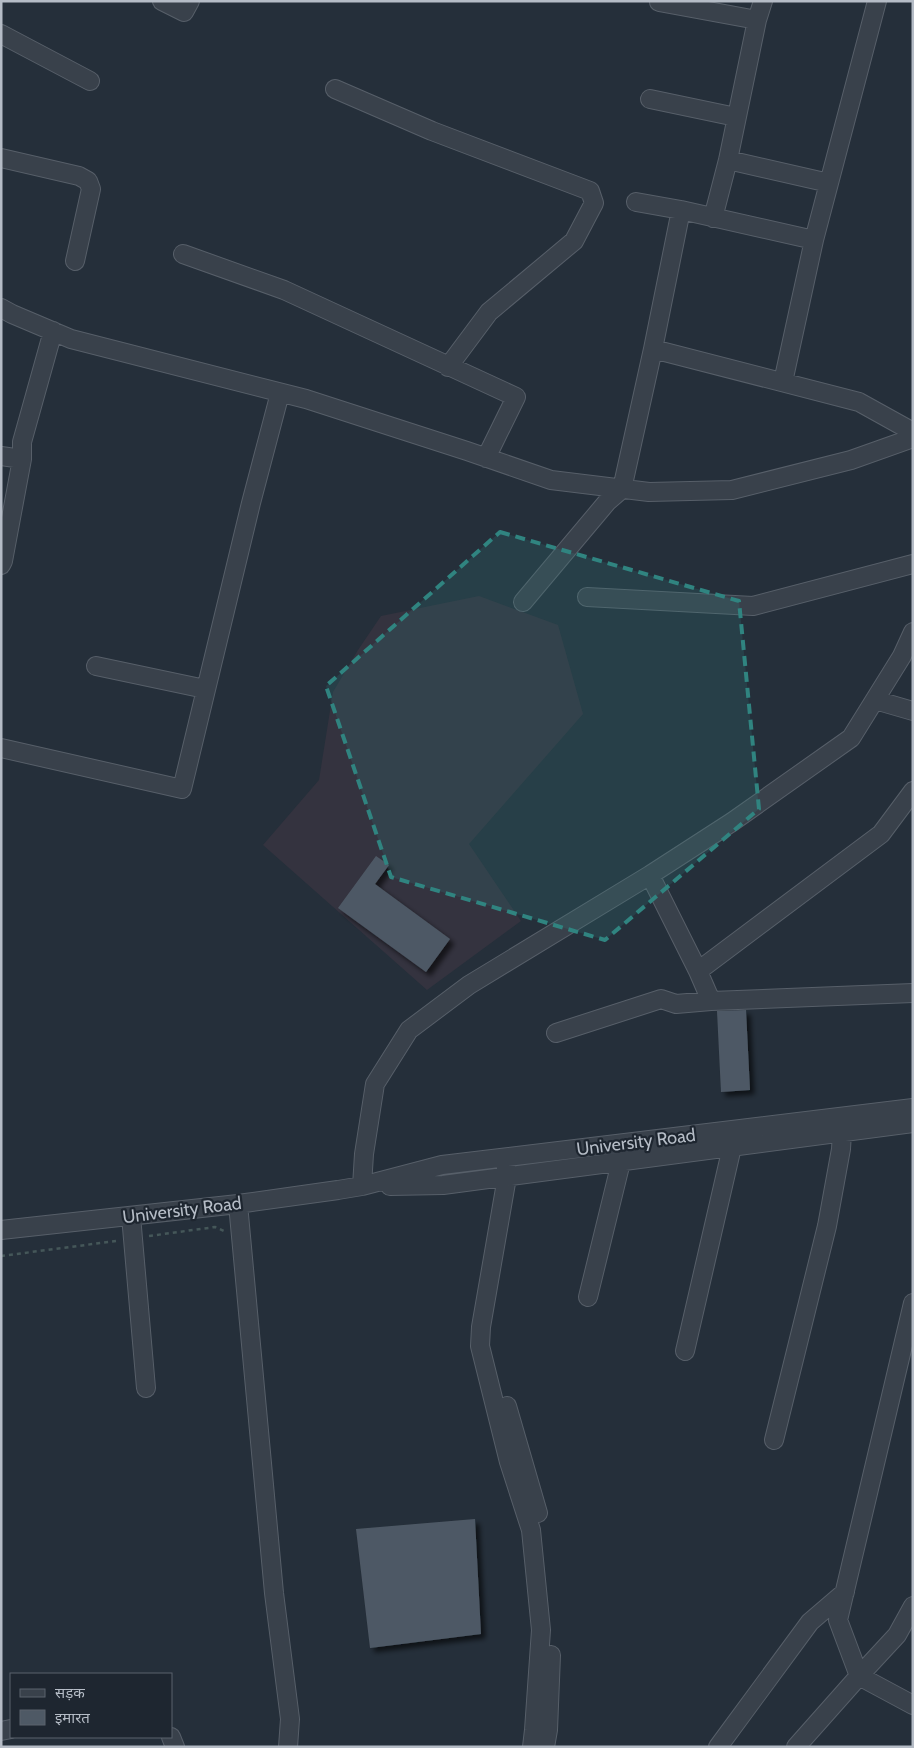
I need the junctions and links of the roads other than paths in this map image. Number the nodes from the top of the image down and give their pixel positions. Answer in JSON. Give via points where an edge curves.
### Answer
{"nodes":[{"id":1,"x":162,"y":1,"type":"edge"},
{"id":2,"x":190,"y":1,"type":"edge"},
{"id":3,"x":764,"y":1,"type":"edge"},
{"id":4,"x":877,"y":1,"type":"edge"},
{"id":5,"x":659,"y":2,"type":"edge"},
{"id":6,"x":757,"y":20,"type":"junction"},
{"id":7,"x":1,"y":34,"type":"edge"},
{"id":8,"x":90,"y":81,"type":"dead end"},
{"id":9,"x":335,"y":90,"type":"dead end"},
{"id":10,"x":650,"y":99,"type":"dead end"},
{"id":11,"x":736,"y":117,"type":"junction"},
{"id":12,"x":728,"y":160,"type":"junction"},
{"id":13,"x":2,"y":162,"type":"edge"},
{"id":14,"x":829,"y":184,"type":"junction"},
{"id":15,"x":636,"y":202,"type":"dead end"},
{"id":16,"x":681,"y":210,"type":"junction"},
{"id":17,"x":713,"y":218,"type":"junction"},
{"id":18,"x":814,"y":240,"type":"junction"},
{"id":19,"x":184,"y":254,"type":"dead end"},
{"id":20,"x":75,"y":260,"type":"dead end"},
{"id":21,"x":1,"y":308,"type":"edge"},
{"id":22,"x":53,"y":331,"type":"junction"},
{"id":23,"x":653,"y":349,"type":"junction"},
{"id":24,"x":448,"y":367,"type":"junction"},
{"id":25,"x":783,"y":382,"type":"junction"},
{"id":26,"x":280,"y":393,"type":"junction"},
{"id":27,"x":913,"y":432,"type":"edge"},
{"id":28,"x":913,"y":438,"type":"edge"},
{"id":29,"x":1,"y":456,"type":"edge"},
{"id":30,"x":486,"y":458,"type":"junction"},
{"id":31,"x":22,"y":459,"type":"junction"},
{"id":32,"x":622,"y":488,"type":"junction"},
{"id":33,"x":913,"y":564,"type":"edge"},
{"id":34,"x":1,"y":565,"type":"edge"},
{"id":35,"x":586,"y":597,"type":"dead end"},
{"id":36,"x":524,"y":602,"type":"dead end"},
{"id":37,"x":913,"y":632,"type":"edge"},
{"id":38,"x":96,"y":666,"type":"dead end"},
{"id":39,"x":206,"y":689,"type":"junction"},
{"id":40,"x":875,"y":700,"type":"junction"},
{"id":41,"x":913,"y":711,"type":"edge"},
{"id":42,"x":1,"y":748,"type":"edge"},
{"id":43,"x":913,"y":791,"type":"edge"},
{"id":44,"x":650,"y":875,"type":"junction"},
{"id":45,"x":698,"y":971,"type":"junction"},
{"id":46,"x":913,"y":993,"type":"edge"},
{"id":47,"x":711,"y":1002,"type":"junction"},
{"id":48,"x":556,"y":1032,"type":"dead end"},
{"id":49,"x":913,"y":1108,"type":"edge"},
{"id":50,"x":913,"y":1123,"type":"edge"},
{"id":51,"x":842,"y":1132,"type":"junction"},
{"id":52,"x":732,"y":1147,"type":"junction"},
{"id":53,"x":505,"y":1158,"type":"junction"},
{"id":54,"x":620,"y":1162,"type":"junction"},
{"id":55,"x":507,"y":1177,"type":"junction"},
{"id":56,"x":362,"y":1186,"type":"junction"},
{"id":57,"x":238,"y":1204,"type":"junction"},
{"id":58,"x":131,"y":1216,"type":"junction"},
{"id":59,"x":1,"y":1230,"type":"edge"},
{"id":60,"x":588,"y":1296,"type":"dead end"},
{"id":61,"x":913,"y":1303,"type":"edge"},
{"id":62,"x":481,"y":1327,"type":"junction"},
{"id":63,"x":685,"y":1351,"type":"dead end"},
{"id":64,"x":146,"y":1388,"type":"dead end"},
{"id":65,"x":774,"y":1440,"type":"dead end"},
{"id":66,"x":845,"y":1592,"type":"junction"},
{"id":67,"x":913,"y":1606,"type":"edge"},
{"id":68,"x":859,"y":1676,"type":"junction"},
{"id":69,"x":913,"y":1705,"type":"edge"},
{"id":70,"x":288,"y":1747,"type":"edge"},
{"id":71,"x":532,"y":1747,"type":"edge"},
{"id":72,"x":545,"y":1747,"type":"edge"},
{"id":73,"x":718,"y":1747,"type":"edge"},
{"id":74,"x":796,"y":1747,"type":"edge"}],
"edges":[{"from":1,"to":2,"type":"street","via":[[184,12]]},
{"from":3,"to":6,"type":"street"},
{"from":4,"to":14,"type":"street"},
{"from":5,"to":6,"type":"street"},
{"from":6,"to":11,"type":"street"},
{"from":7,"to":8,"type":"street"},
{"from":9,"to":24,"type":"street","via":[[590,191],[594,203],[574,241],[489,312]]},
{"from":10,"to":11,"type":"street"},
{"from":11,"to":12,"type":"street"},
{"from":12,"to":14,"type":"street"},
{"from":12,"to":17,"type":"street"},
{"from":13,"to":20,"type":"street","via":[[79,176],[88,181],[91,189]]},
{"from":14,"to":18,"type":"street"},
{"from":15,"to":16,"type":"street"},
{"from":16,"to":17,"type":"street"},
{"from":16,"to":23,"type":"street"},
{"from":17,"to":18,"type":"street"},
{"from":18,"to":25,"type":"street"},
{"from":19,"to":24,"type":"street","via":[[284,290]]},
{"from":21,"to":22,"type":"street"},
{"from":22,"to":26,"type":"street","via":[[71,339]]},
{"from":22,"to":31,"type":"street","via":[[22,442]]},
{"from":23,"to":25,"type":"street"},
{"from":23,"to":32,"type":"street"},
{"from":24,"to":30,"type":"street","via":[[516,397]]},
{"from":25,"to":27,"type":"street","via":[[859,402]]},
{"from":26,"to":30,"type":"street"},
{"from":26,"to":39,"type":"street"},
{"from":28,"to":32,"type":"street","via":[[851,460],[732,490],[649,492]]},
{"from":29,"to":31,"type":"street"},
{"from":30,"to":32,"type":"street","via":[[552,480]]},
{"from":31,"to":34,"type":"street"},
{"from":32,"to":36,"type":"street"},
{"from":33,"to":35,"type":"street","via":[[753,606]]},
{"from":37,"to":40,"type":"street"},
{"from":38,"to":39,"type":"street"},
{"from":39,"to":42,"type":"street","via":[[182,789]]},
{"from":40,"to":41,"type":"street"},
{"from":40,"to":44,"type":"street","via":[[850,738],[732,822]]},
{"from":43,"to":45,"type":"street","via":[[881,834]]},
{"from":44,"to":45,"type":"street"},
{"from":44,"to":56,"type":"street","via":[[469,985],[409,1030],[375,1084]]},
{"from":45,"to":47,"type":"street"},
{"from":46,"to":47,"type":"street"},
{"from":47,"to":48,"type":"street","via":[[676,1004],[661,999]]},
{"from":49,"to":53,"type":"street","name":"University Road"},
{"from":50,"to":51,"type":"street","name":"University Road"},
{"from":51,"to":52,"type":"street","name":"University Road"},
{"from":51,"to":65,"type":"street","via":[[827,1226]]},
{"from":52,"to":54,"type":"street","name":"University Road"},
{"from":52,"to":63,"type":"street"},
{"from":53,"to":55,"type":"street"},
{"from":53,"to":56,"type":"street","name":"University Road","via":[[442,1165]]},
{"from":54,"to":55,"type":"street","name":"University Road"},
{"from":54,"to":60,"type":"street"},
{"from":55,"to":56,"type":"street","name":"University Road","via":[[443,1185]]},
{"from":55,"to":62,"type":"street"},
{"from":56,"to":57,"type":"street","name":"University Road"},
{"from":57,"to":58,"type":"street","name":"University Road"},
{"from":57,"to":70,"type":"street","via":[[274,1593],[290,1718]]},
{"from":58,"to":59,"type":"street","name":"University Road"},
{"from":58,"to":64,"type":"street"},
{"from":61,"to":66,"type":"street"},
{"from":62,"to":71,"type":"street","via":[[482,1355],[509,1462],[531,1530],[541,1630]]},
{"from":62,"to":72,"type":"street","via":[[541,1523],[551,1633]]},
{"from":66,"to":68,"type":"street","via":[[838,1620]]},
{"from":66,"to":73,"type":"street","via":[[810,1622]]},
{"from":67,"to":68,"type":"street","via":[[897,1635]]},
{"from":68,"to":69,"type":"street"},
{"from":68,"to":74,"type":"street"}]}
